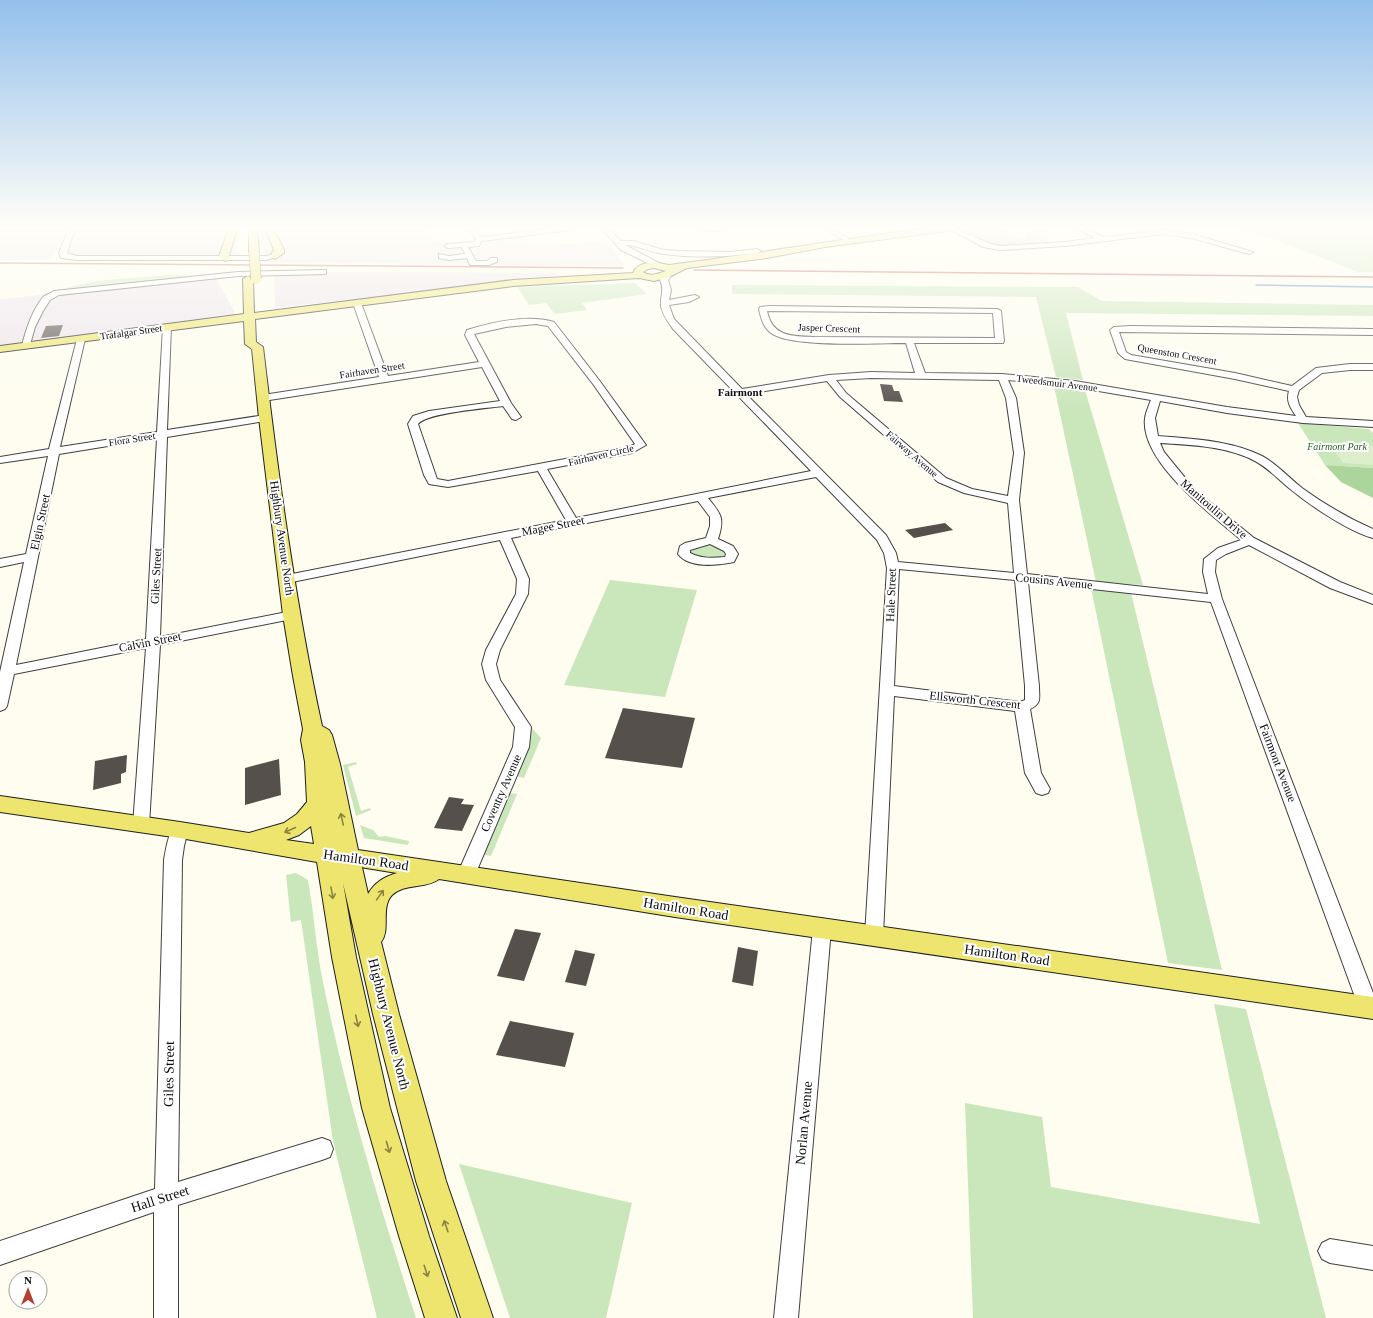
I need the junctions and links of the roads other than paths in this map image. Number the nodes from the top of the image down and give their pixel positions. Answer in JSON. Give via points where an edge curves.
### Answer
{"nodes":[{"id":1,"x":90,"y":290,"type":"edge"},
{"id":2,"x":251,"y":290,"type":"edge"},
{"id":3,"x":255,"y":290,"type":"edge"},
{"id":4,"x":462,"y":290,"type":"edge"},
{"id":5,"x":660,"y":290,"type":"edge"},
{"id":6,"x":669,"y":290,"type":"edge"},
{"id":7,"x":695,"y":297,"type":"dead end"},
{"id":8,"x":666,"y":299,"type":"junction"},
{"id":9,"x":356,"y":303,"type":"junction"},
{"id":10,"x":260,"y":307,"type":"junction"},
{"id":11,"x":249,"y":317,"type":"junction"},
{"id":12,"x":167,"y":328,"type":"junction"},
{"id":13,"x":1373,"y":332,"type":"edge"},
{"id":14,"x":81,"y":339,"type":"junction"},
{"id":15,"x":909,"y":340,"type":"junction"},
{"id":16,"x":26,"y":346,"type":"junction"},
{"id":17,"x":257,"y":346,"type":"junction"},
{"id":18,"x":0,"y":350,"type":"edge"},
{"id":19,"x":485,"y":364,"type":"junction"},
{"id":20,"x":1373,"y":367,"type":"edge"},
{"id":21,"x":921,"y":376,"type":"junction"},
{"id":22,"x":1002,"y":377,"type":"junction"},
{"id":23,"x":829,"y":378,"type":"junction"},
{"id":24,"x":384,"y":379,"type":"junction"},
{"id":25,"x":1295,"y":389,"type":"junction"},
{"id":26,"x":739,"y":392,"type":"junction"},
{"id":27,"x":263,"y":398,"type":"junction"},
{"id":28,"x":1156,"y":398,"type":"junction"},
{"id":29,"x":506,"y":402,"type":"junction"},
{"id":30,"x":516,"y":417,"type":"dead end"},
{"id":31,"x":265,"y":418,"type":"junction"},
{"id":32,"x":1303,"y":420,"type":"junction"},
{"id":33,"x":1373,"y":424,"type":"edge"},
{"id":34,"x":163,"y":434,"type":"junction"},
{"id":35,"x":1153,"y":439,"type":"junction"},
{"id":36,"x":54,"y":451,"type":"junction"},
{"id":37,"x":0,"y":460,"type":"edge"},
{"id":38,"x":541,"y":467,"type":"junction"},
{"id":39,"x":819,"y":473,"type":"junction"},
{"id":40,"x":701,"y":497,"type":"junction"},
{"id":41,"x":1012,"y":500,"type":"junction"},
{"id":42,"x":573,"y":522,"type":"junction"},
{"id":43,"x":1373,"y":534,"type":"edge"},
{"id":44,"x":504,"y":536,"type":"junction"},
{"id":45,"x":711,"y":540,"type":"dead end"},
{"id":46,"x":1250,"y":541,"type":"junction"},
{"id":47,"x":32,"y":557,"type":"junction"},
{"id":48,"x":0,"y":563,"type":"edge"},
{"id":49,"x":892,"y":565,"type":"junction"},
{"id":50,"x":1021,"y":577,"type":"junction"},
{"id":51,"x":287,"y":578,"type":"junction"},
{"id":52,"x":1216,"y":599,"type":"junction"},
{"id":53,"x":1373,"y":600,"type":"edge"},
{"id":54,"x":292,"y":615,"type":"junction"},
{"id":55,"x":153,"y":641,"type":"junction"},
{"id":56,"x":8,"y":671,"type":"junction"},
{"id":57,"x":887,"y":690,"type":"junction"},
{"id":58,"x":0,"y":706,"type":"edge"},
{"id":59,"x":1022,"y":707,"type":"junction"},
{"id":60,"x":313,"y":729,"type":"junction"},
{"id":61,"x":1042,"y":789,"type":"dead end"},
{"id":62,"x":0,"y":804,"type":"edge"},
{"id":63,"x":318,"y":804,"type":"junction"},
{"id":64,"x":141,"y":825,"type":"junction"},
{"id":65,"x":180,"y":830,"type":"junction"},
{"id":66,"x":244,"y":840,"type":"junction"},
{"id":67,"x":337,"y":856,"type":"junction"},
{"id":68,"x":456,"y":873,"type":"junction"},
{"id":69,"x":822,"y":929,"type":"junction"},
{"id":70,"x":874,"y":936,"type":"junction"},
{"id":71,"x":372,"y":960,"type":"junction"},
{"id":72,"x":1371,"y":1008,"type":"edge"},
{"id":73,"x":322,"y":1149,"type":"dead end"},
{"id":74,"x":166,"y":1197,"type":"junction"},
{"id":75,"x":1330,"y":1251,"type":"dead end"},
{"id":76,"x":0,"y":1253,"type":"edge"},
{"id":77,"x":1373,"y":1258,"type":"edge"},
{"id":78,"x":166,"y":1318,"type":"edge"},
{"id":79,"x":441,"y":1318,"type":"edge"},
{"id":80,"x":477,"y":1318,"type":"edge"},
{"id":81,"x":786,"y":1318,"type":"edge"}],
"edges":[{"from":1,"to":16,"type":"street","via":[[57,293],[47,298],[31,327]]},
{"from":2,"to":11,"type":"main road","name":"Highbury Avenue North"},
{"from":3,"to":10,"type":"main road","name":"Highbury Avenue North"},
{"from":4,"to":9,"type":"main road","name":"Trafalgar Street"},
{"from":5,"to":8,"type":"street","name":"Hale Street"},
{"from":6,"to":8,"type":"street","name":"Hale Street"},
{"from":7,"to":8,"type":"street","via":[[686,300]]},
{"from":8,"to":26,"type":"street","name":"Hale Street","via":[[668,316],[676,327]]},
{"from":9,"to":10,"type":"main road","name":"Trafalgar Street"},
{"from":9,"to":24,"type":"street"},
{"from":10,"to":11,"type":"main road","name":"Trafalgar Street"},
{"from":10,"to":17,"type":"main road","name":"Highbury Avenue North","via":[[261,342]]},
{"from":11,"to":12,"type":"main road","name":"Trafalgar Street"},
{"from":11,"to":17,"type":"main road","name":"Highbury Avenue North","via":[[251,344]]},
{"from":12,"to":14,"type":"main road","name":"Trafalgar Street"},
{"from":12,"to":34,"type":"street","name":"Giles Street"},
{"from":13,"to":25,"type":"street","name":"Queenston Crescent","via":[[1114,330],[1122,353],[1128,357]]},
{"from":14,"to":16,"type":"main road","name":"Trafalgar Street"},
{"from":14,"to":36,"type":"street","name":"Elgin Street"},
{"from":15,"to":15,"type":"street","name":"Jasper Crescent","via":[[792,338],[774,333],[763,319],[763,309],[997,311],[1000,341]]},
{"from":15,"to":21,"type":"street"},
{"from":16,"to":18,"type":"main road","name":"Trafalgar Street"},
{"from":17,"to":27,"type":"main road","name":"Highbury Avenue North"},
{"from":19,"to":24,"type":"street","name":"Fairhaven Street"},
{"from":19,"to":29,"type":"street","name":"Fairhaven Circle"},
{"from":19,"to":38,"type":"street","name":"Fairhaven Circle","via":[[469,335],[470,332],[535,321],[551,324],[640,445],[632,450]]},
{"from":20,"to":25,"type":"street","via":[[1319,370]]},
{"from":21,"to":22,"type":"street","name":"Tweedsmuir Avenue"},
{"from":21,"to":23,"type":"street","name":"Tweedsmuir Avenue","via":[[871,375]]},
{"from":22,"to":28,"type":"street","name":"Tweedsmuir Avenue","via":[[1075,384]]},
{"from":22,"to":41,"type":"street","via":[[1011,398],[1019,454]]},
{"from":23,"to":26,"type":"street","name":"Tweedsmuir Avenue"},
{"from":23,"to":41,"type":"street","name":"Fairway Avenue","via":[[843,395],[942,480],[975,494]]},
{"from":24,"to":27,"type":"street","name":"Fairhaven Street"},
{"from":25,"to":32,"type":"street","via":[[1292,397],[1294,405]]},
{"from":26,"to":39,"type":"street","name":"Hale Street"},
{"from":27,"to":31,"type":"main road","name":"Highbury Avenue North"},
{"from":28,"to":32,"type":"street","name":"Tweedsmuir Avenue"},
{"from":28,"to":35,"type":"street","name":"Manitoulin Drive","via":[[1150,418]]},
{"from":29,"to":30,"type":"street"},
{"from":29,"to":38,"type":"street","name":"Fairhaven Circle","via":[[417,418],[413,424],[429,475],[433,482],[448,484]]},
{"from":31,"to":34,"type":"street","name":"Flora Street"},
{"from":31,"to":51,"type":"main road","name":"Highbury Avenue North"},
{"from":32,"to":33,"type":"street","name":"Tweedsmuir Avenue"},
{"from":34,"to":36,"type":"street","name":"Flora Street"},
{"from":34,"to":55,"type":"street","name":"Giles Street"},
{"from":35,"to":43,"type":"street","via":[[1207,444],[1254,456],[1273,467],[1318,504]]},
{"from":35,"to":46,"type":"street","name":"Manitoulin Drive","via":[[1159,453],[1191,492]]},
{"from":36,"to":37,"type":"street","name":"Flora Street"},
{"from":36,"to":47,"type":"street","name":"Elgin Street"},
{"from":38,"to":42,"type":"street"},
{"from":39,"to":40,"type":"street","name":"Magee Street"},
{"from":39,"to":49,"type":"street","name":"Hale Street","via":[[882,538],[890,553]]},
{"from":40,"to":42,"type":"street","name":"Magee Street"},
{"from":40,"to":45,"type":"street","via":[[718,522]]},
{"from":41,"to":50,"type":"street"},
{"from":42,"to":44,"type":"street","name":"Magee Street"},
{"from":44,"to":51,"type":"street","name":"Magee Street"},
{"from":44,"to":68,"type":"street","name":"Coventry Avenue","via":[[523,579],[522,594],[493,650],[489,664],[493,680],[523,727],[521,747]]},
{"from":46,"to":52,"type":"street","name":"Fairmont Avenue","via":[[1222,551],[1210,560],[1209,572]]},
{"from":46,"to":53,"type":"street","name":"Manitoulin Drive","via":[[1334,585]]},
{"from":47,"to":48,"type":"street"},
{"from":47,"to":56,"type":"street","name":"Elgin Street"},
{"from":49,"to":50,"type":"street","name":"Cousins Avenue"},
{"from":49,"to":57,"type":"street","name":"Hale Street"},
{"from":50,"to":52,"type":"street","name":"Cousins Avenue"},
{"from":50,"to":59,"type":"street","name":"Ellsworth Crescent","via":[[1032,686],[1032,702]]},
{"from":51,"to":54,"type":"main road","name":"Highbury Avenue North"},
{"from":52,"to":72,"type":"street","name":"Fairmont Avenue"},
{"from":54,"to":55,"type":"street","name":"Calvin Street"},
{"from":54,"to":60,"type":"main road","name":"Highbury Avenue North"},
{"from":55,"to":56,"type":"street","name":"Calvin Street"},
{"from":55,"to":64,"type":"street","name":"Giles Street"},
{"from":56,"to":58,"type":"street","name":"Elgin Street"},
{"from":57,"to":59,"type":"street","name":"Ellsworth Crescent"},
{"from":57,"to":70,"type":"street","name":"Hale Street"},
{"from":59,"to":61,"type":"street","via":[[1033,773]]},
{"from":60,"to":63,"type":"main road","name":"Highbury Avenue North","via":[[311,740]]},
{"from":67,"to":60,"type":"main road","name":"Highbury Avenue North","one_way":true,"via":[[330,764],[322,735]]},
{"from":62,"to":64,"type":"main road","name":"Hamilton Road"},
{"from":63,"to":66,"type":"main road","one_way":true,"via":[[305,820],[292,830]]},
{"from":63,"to":67,"type":"main road","name":"Highbury Avenue North"},
{"from":64,"to":65,"type":"main road","name":"Hamilton Road"},
{"from":65,"to":66,"type":"main road","name":"Hamilton Road"},
{"from":65,"to":74,"type":"street","name":"Giles Street","via":[[173,860]]},
{"from":66,"to":67,"type":"main road","name":"Hamilton Road"},
{"from":67,"to":68,"type":"main road","name":"Hamilton Road"},
{"from":67,"to":71,"type":"main road","name":"Highbury Avenue North"},
{"from":67,"to":79,"type":"main road","name":"Highbury Avenue North","one_way":true,"via":[[344,957],[376,1108]]},
{"from":68,"to":69,"type":"main road","name":"Hamilton Road"},
{"from":71,"to":68,"type":"main road","one_way":true,"via":[[373,919],[378,894],[406,878]]},
{"from":69,"to":70,"type":"main road","name":"Hamilton Road"},
{"from":69,"to":81,"type":"street","name":"Norlan Avenue"},
{"from":70,"to":72,"type":"main road","name":"Hamilton Road"},
{"from":80,"to":71,"type":"main road","name":"Highbury Avenue North","one_way":true,"via":[[431,1181]]},
{"from":73,"to":74,"type":"street","name":"Hall Street"},
{"from":74,"to":76,"type":"street","name":"Hall Street"},
{"from":74,"to":78,"type":"street","name":"Giles Street"},
{"from":75,"to":77,"type":"street"}]}
